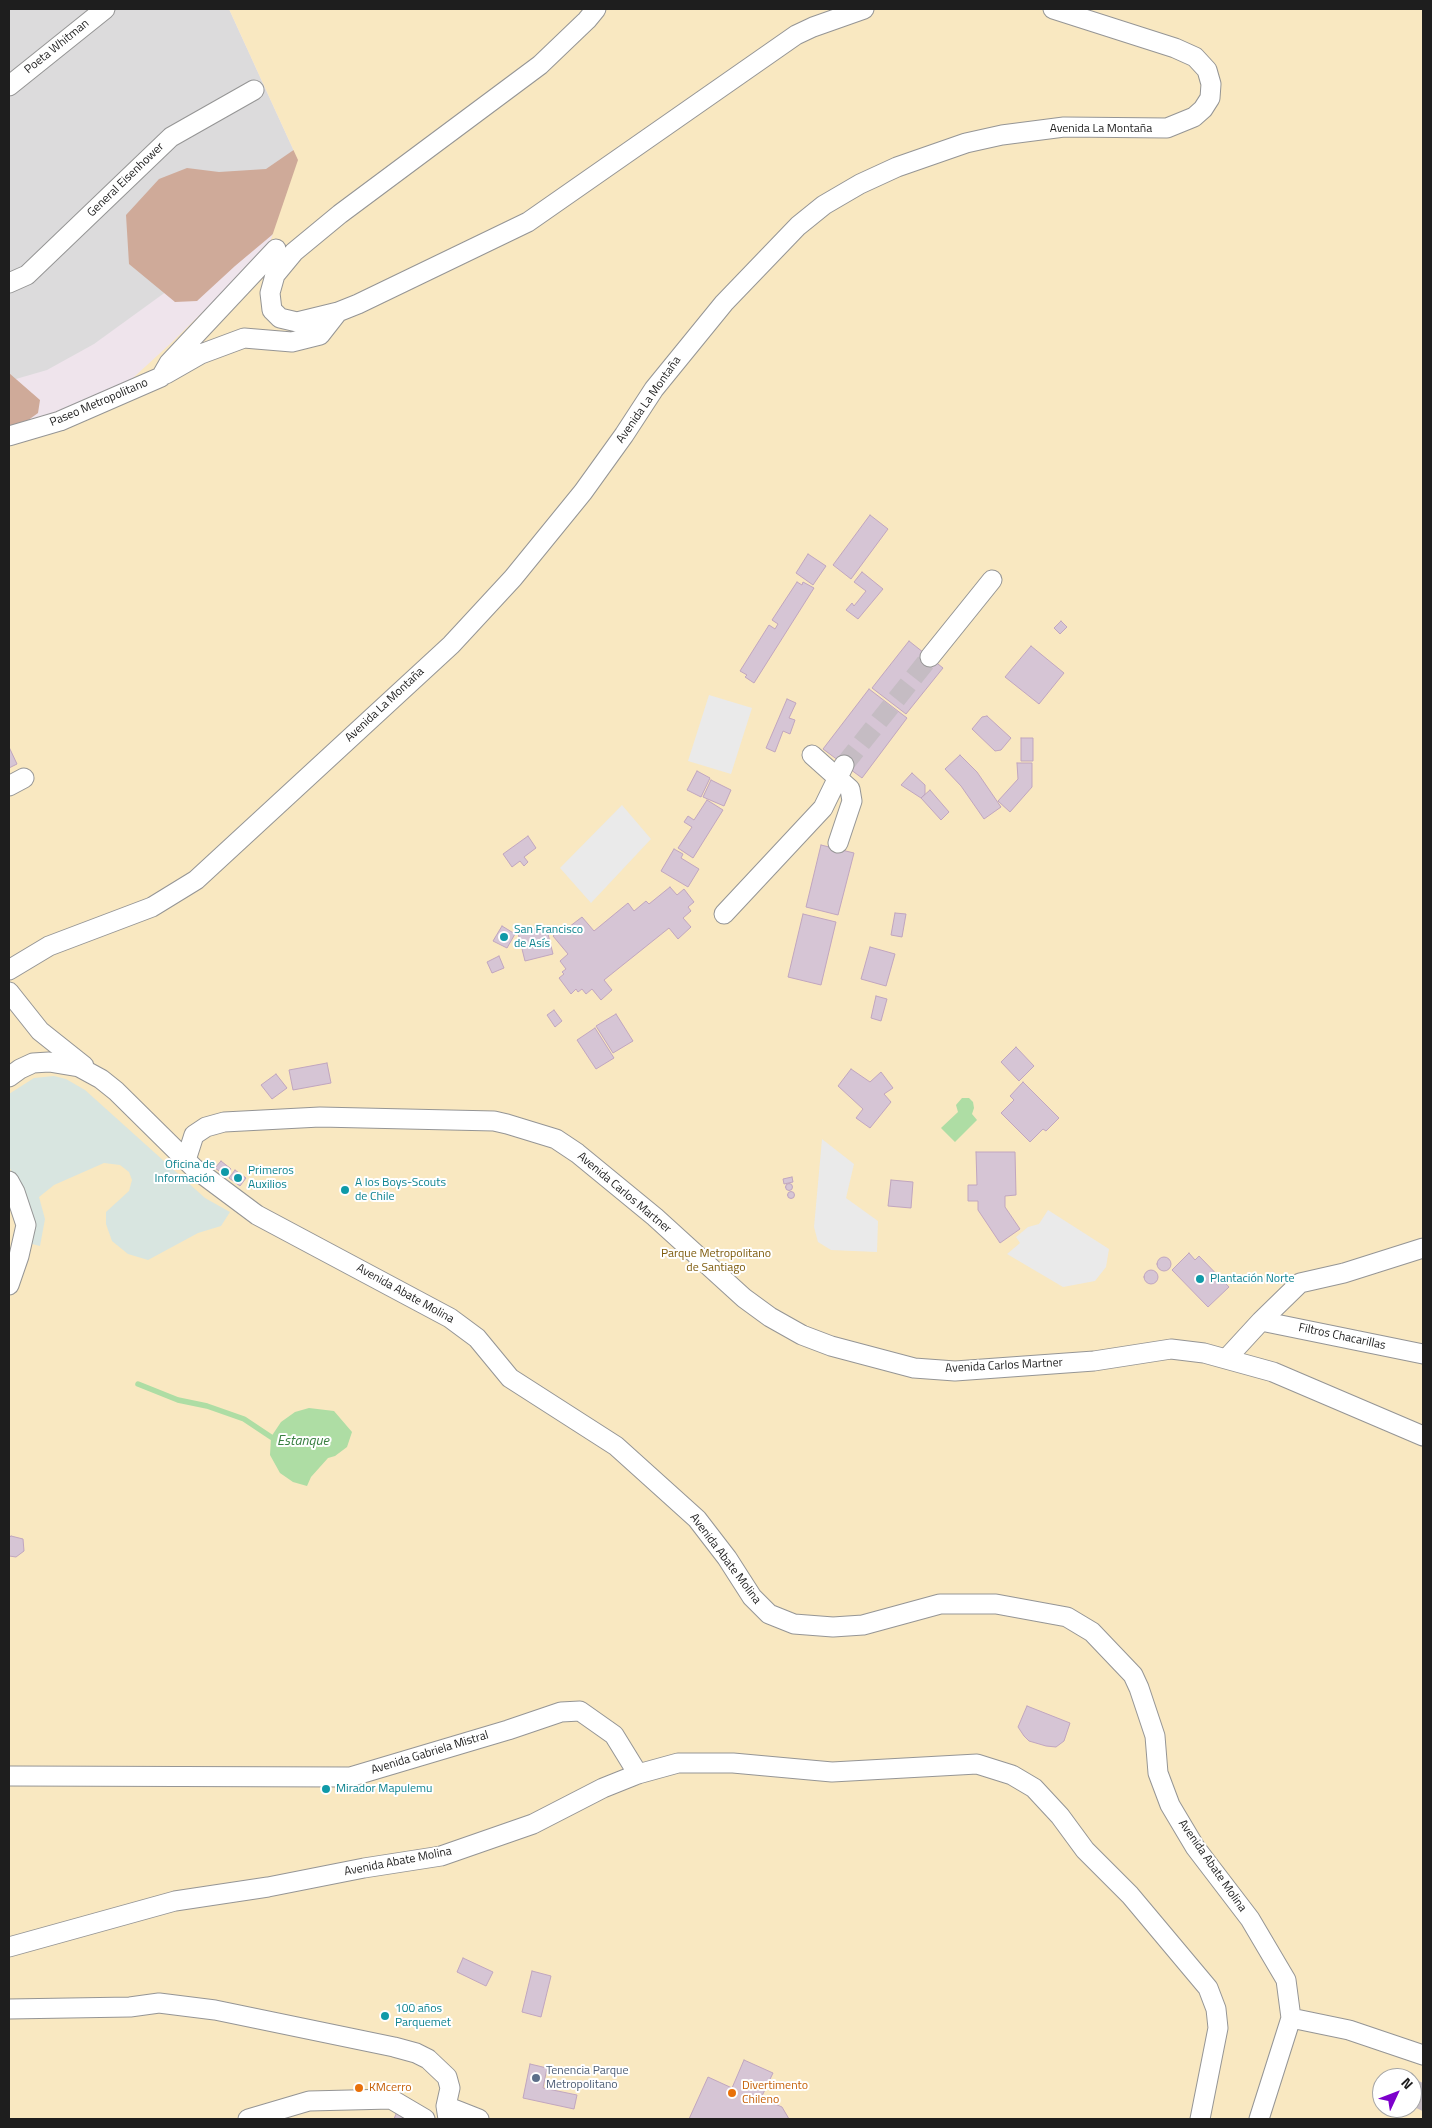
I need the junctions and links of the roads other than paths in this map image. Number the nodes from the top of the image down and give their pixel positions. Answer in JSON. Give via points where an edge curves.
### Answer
{"nodes":[{"id":1,"x":596,"y":9,"type":"edge"},
{"id":2,"x":864,"y":9,"type":"edge"},
{"id":3,"x":1053,"y":9,"type":"edge"},
{"id":4,"x":102,"y":10,"type":"edge"},
{"id":5,"x":9,"y":86,"type":"edge"},
{"id":6,"x":254,"y":90,"type":"dead end"},
{"id":7,"x":276,"y":249,"type":"dead end"},
{"id":8,"x":9,"y":284,"type":"edge"},
{"id":9,"x":338,"y":312,"type":"junction"},
{"id":10,"x":165,"y":370,"type":"junction"},
{"id":11,"x":9,"y":436,"type":"edge"},
{"id":12,"x":992,"y":580,"type":"dead end"},
{"id":13,"x":930,"y":657,"type":"tunnel mouth"},
{"id":14,"x":812,"y":755,"type":"dead end"},
{"id":15,"x":841,"y":771,"type":"junction"},
{"id":16,"x":838,"y":843,"type":"dead end"},
{"id":17,"x":724,"y":914,"type":"dead end"},
{"id":18,"x":9,"y":970,"type":"edge"},
{"id":19,"x":9,"y":992,"type":"edge"},
{"id":20,"x":9,"y":1006,"type":"edge"},
{"id":21,"x":40,"y":1031,"type":"junction"},
{"id":22,"x":9,"y":1077,"type":"edge"},
{"id":23,"x":101,"y":1079,"type":"junction"},
{"id":24,"x":186,"y":1160,"type":"junction"},
{"id":25,"x":11,"y":1189,"type":"edge"},
{"id":26,"x":1423,"y":1248,"type":"edge"},
{"id":27,"x":9,"y":1284,"type":"edge"},
{"id":28,"x":1261,"y":1321,"type":"junction"},
{"id":29,"x":1423,"y":1354,"type":"edge"},
{"id":30,"x":1227,"y":1358,"type":"junction"},
{"id":31,"x":1423,"y":1436,"type":"edge"},
{"id":32,"x":638,"y":1774,"type":"junction"},
{"id":33,"x":9,"y":1776,"type":"edge"},
{"id":34,"x":9,"y":1947,"type":"edge"},
{"id":35,"x":9,"y":2009,"type":"edge"},
{"id":36,"x":1291,"y":2018,"type":"junction"},
{"id":37,"x":1423,"y":2055,"type":"edge"},
{"id":38,"x":447,"y":2113,"type":"edge"},
{"id":39,"x":248,"y":2119,"type":"edge"},
{"id":40,"x":427,"y":2119,"type":"edge"},
{"id":41,"x":479,"y":2119,"type":"edge"},
{"id":42,"x":1200,"y":2119,"type":"edge"},
{"id":43,"x":1259,"y":2119,"type":"edge"}],
"edges":[{"from":1,"to":9,"type":"street","via":[[540,65],[340,214],[284,262],[275,275],[270,293],[272,310],[280,318],[297,322]]},
{"from":2,"to":9,"type":"street","via":[[796,35],[528,222]]},
{"from":3,"to":18,"type":"street","name":"Avenida La Montaña","via":[[1195,57],[1207,70],[1212,84],[1210,98],[1194,117],[1167,128],[1064,127],[966,143],[897,167],[824,205],[798,226],[724,303],[654,389],[584,492],[513,578],[451,645],[196,880],[152,907],[49,946]]},
{"from":4,"to":5,"type":"street","name":"Poeta Whitman"},
{"from":6,"to":8,"type":"street","name":"General Eisenhower","via":[[171,137],[26,275]]},
{"from":7,"to":10,"type":"street"},
{"from":9,"to":10,"type":"street","name":"Paseo Metropolitano","via":[[320,335],[292,342],[244,338]]},
{"from":10,"to":11,"type":"street","name":"Paseo Metropolitano","via":[[60,421]]},
{"from":12,"to":13,"type":"street"},
{"from":14,"to":15,"type":"street"},
{"from":15,"to":16,"type":"street","via":[[852,801]]},
{"from":15,"to":17,"type":"street","via":[[823,808]]},
{"from":19,"to":21,"type":"street"},
{"from":20,"to":21,"type":"street"},
{"from":21,"to":23,"type":"street"},
{"from":22,"to":23,"type":"street","via":[[33,1063],[49,1062],[79,1067]]},
{"from":23,"to":24,"type":"street","name":"Avenida Abate Molina"},
{"from":24,"to":30,"type":"street","name":"Avenida Carlos Martner","via":[[194,1135],[206,1126],[224,1122],[320,1117],[494,1121],[556,1139],[570,1148],[655,1217],[744,1298],[802,1335],[831,1346],[914,1368],[955,1371],[1094,1361],[1171,1349]]},
{"from":24,"to":36,"type":"street","name":"Avenida Abate Molina","via":[[257,1215],[450,1318],[477,1338],[510,1378],[616,1446],[697,1519],[752,1597],[769,1614],[794,1624],[833,1627],[863,1625],[940,1604],[996,1604],[1067,1617],[1092,1632],[1133,1675],[1156,1736],[1158,1773],[1170,1805],[1195,1847],[1250,1919],[1286,1980]]},
{"from":25,"to":27,"type":"street","via":[[26,1225]]},
{"from":26,"to":28,"type":"street","via":[[1300,1283]]},
{"from":28,"to":29,"type":"street","name":"Filtros Chacarillas"},
{"from":28,"to":30,"type":"street"},
{"from":30,"to":31,"type":"street","name":"Avenida Carlos Martner","via":[[1273,1372]]},
{"from":32,"to":33,"type":"street","name":"Avenida Gabriela Mistral","via":[[614,1735],[580,1711],[561,1712],[350,1776]]},
{"from":32,"to":34,"type":"street","name":"Avenida Abate Molina","via":[[533,1824],[441,1856],[175,1901]]},
{"from":32,"to":42,"type":"street","name":"Avenida Abate Molina","via":[[678,1763],[733,1763],[832,1772],[977,1764],[1012,1775],[1034,1788],[1208,1988],[1216,2009],[1218,2028]]},
{"from":35,"to":38,"type":"street","via":[[159,2003],[215,2010],[394,2047],[422,2056],[447,2077],[450,2088]]},
{"from":36,"to":37,"type":"street","via":[[1349,2030]]},
{"from":36,"to":43,"type":"street","name":"Avenida Abate Molina"},
{"from":38,"to":40,"type":"street","via":[[431,2113]]},
{"from":38,"to":41,"type":"street"},
{"from":39,"to":40,"type":"street","via":[[310,2102],[391,2099]]}]}
